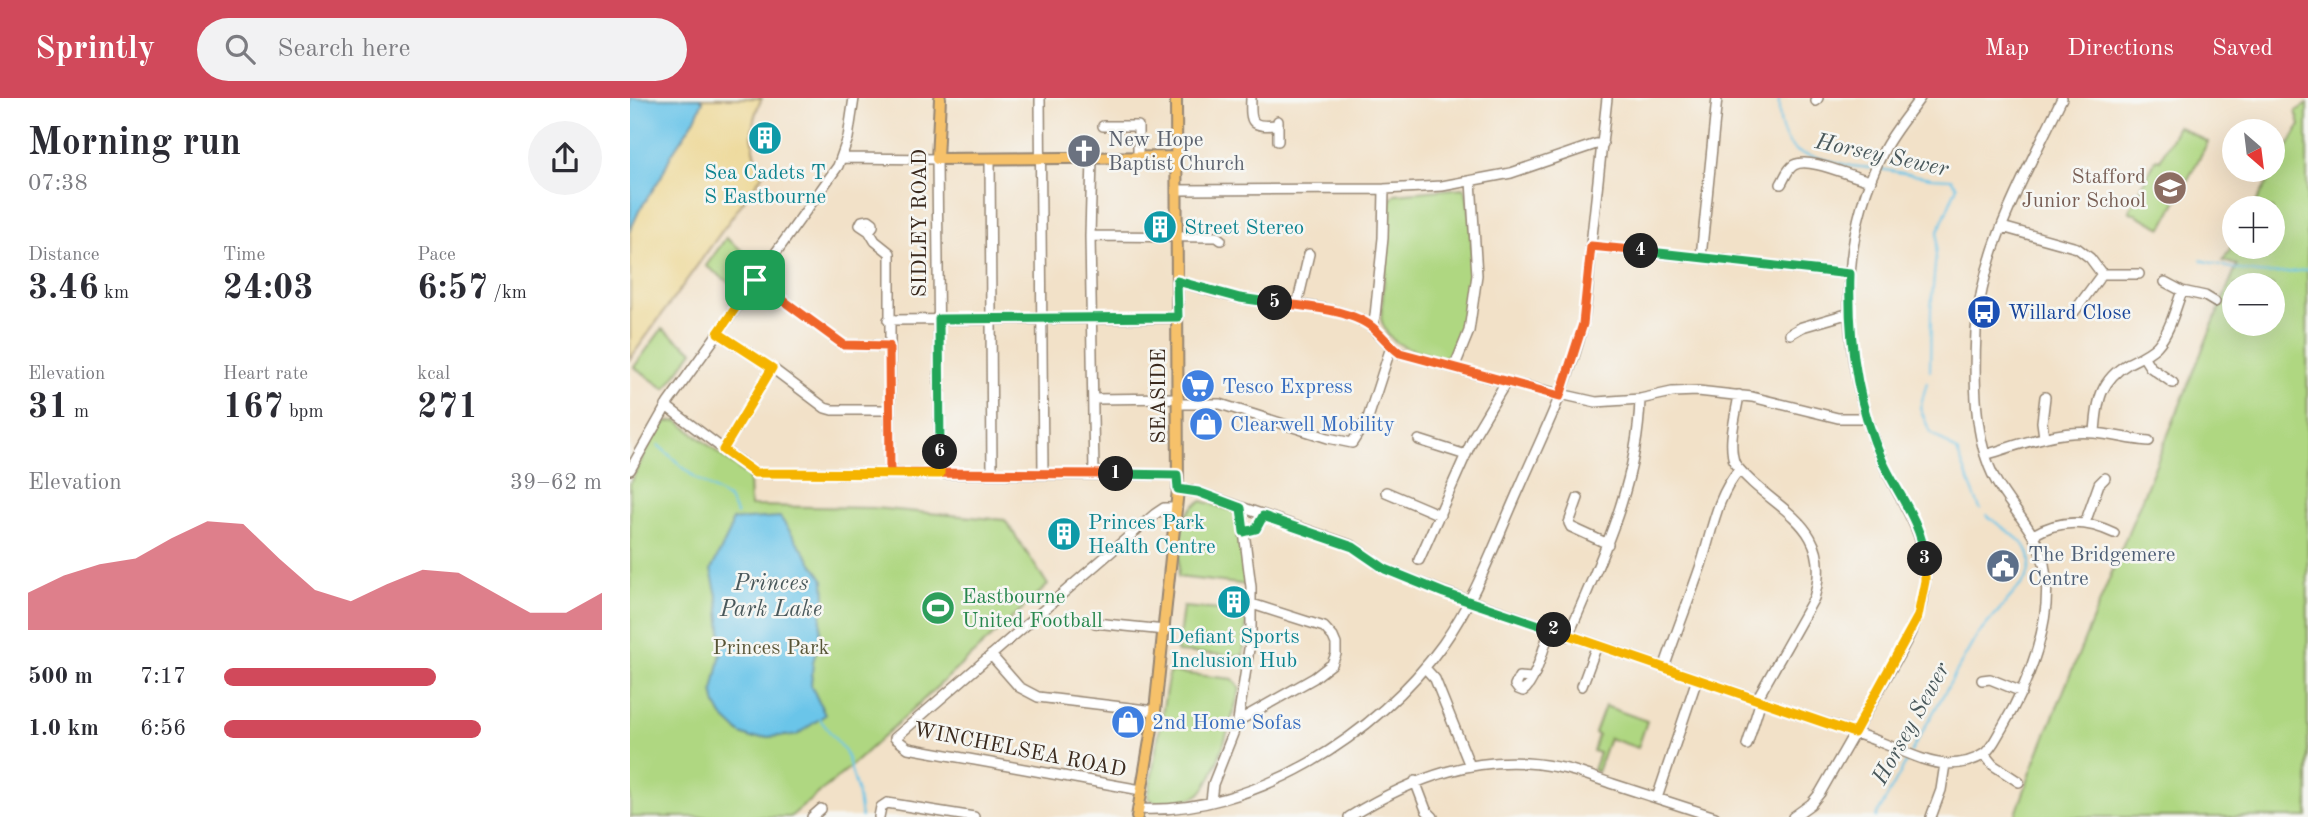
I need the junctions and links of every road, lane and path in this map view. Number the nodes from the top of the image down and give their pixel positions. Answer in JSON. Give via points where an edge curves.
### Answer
{"nodes":[{"id":1,"x":854,"y":98,"type":"edge"},
{"id":2,"x":940,"y":98,"type":"edge"},
{"id":3,"x":1040,"y":98,"type":"edge"},
{"id":4,"x":1176,"y":98,"type":"edge"},
{"id":5,"x":1251,"y":98,"type":"edge"},
{"id":6,"x":1607,"y":98,"type":"edge"},
{"id":7,"x":1717,"y":98,"type":"edge"},
{"id":8,"x":1920,"y":98,"type":"edge"},
{"id":9,"x":2062,"y":98,"type":"edge"},
{"id":10,"x":1102,"y":126,"type":"dead end"},
{"id":11,"x":1278,"y":141,"type":"dead end"},
{"id":12,"x":1602,"y":144,"type":"junction"},
{"id":13,"x":1041,"y":157,"type":"junction"},
{"id":14,"x":1139,"y":157,"type":"junction"},
{"id":15,"x":1175,"y":157,"type":"junction"},
{"id":16,"x":842,"y":158,"type":"junction"},
{"id":17,"x":1092,"y":158,"type":"junction"},
{"id":18,"x":937,"y":159,"type":"junction"},
{"id":19,"x":990,"y":159,"type":"junction"},
{"id":20,"x":1872,"y":178,"type":"junction"},
{"id":21,"x":1471,"y":181,"type":"junction"},
{"id":22,"x":1781,"y":184,"type":"dead end"},
{"id":23,"x":1384,"y":189,"type":"junction"},
{"id":24,"x":1176,"y":190,"type":"junction"},
{"id":25,"x":2002,"y":227,"type":"junction"},
{"id":26,"x":869,"y":231,"type":"dead end"},
{"id":27,"x":1176,"y":235,"type":"junction"},
{"id":28,"x":1090,"y":236,"type":"junction"},
{"id":29,"x":1221,"y":240,"type":"dead end"},
{"id":30,"x":1591,"y":246,"type":"junction"},
{"id":31,"x":1309,"y":254,"type":"dead end"},
{"id":32,"x":1701,"y":257,"type":"junction"},
{"id":33,"x":1850,"y":274,"type":"junction"},
{"id":34,"x":2139,"y":274,"type":"dead end"},
{"id":35,"x":2102,"y":275,"type":"junction"},
{"id":36,"x":755,"y":280,"type":"junction"},
{"id":37,"x":1177,"y":281,"type":"junction"},
{"id":38,"x":2165,"y":282,"type":"dead end"},
{"id":39,"x":2182,"y":291,"type":"junction"},
{"id":40,"x":2215,"y":302,"type":"dead end"},
{"id":41,"x":1297,"y":305,"type":"junction"},
{"id":42,"x":2074,"y":312,"type":"dead end"},
{"id":43,"x":1850,"y":313,"type":"junction"},
{"id":44,"x":1178,"y":317,"type":"junction"},
{"id":45,"x":1042,"y":318,"type":"junction"},
{"id":46,"x":1092,"y":318,"type":"junction"},
{"id":47,"x":939,"y":319,"type":"junction"},
{"id":48,"x":991,"y":319,"type":"junction"},
{"id":49,"x":888,"y":320,"type":"junction"},
{"id":50,"x":1372,"y":327,"type":"junction"},
{"id":51,"x":718,"y":333,"type":"junction"},
{"id":52,"x":1790,"y":334,"type":"dead end"},
{"id":53,"x":889,"y":346,"type":"junction"},
{"id":54,"x":1391,"y":347,"type":"junction"},
{"id":55,"x":2143,"y":356,"type":"junction"},
{"id":56,"x":772,"y":368,"type":"junction"},
{"id":57,"x":1454,"y":368,"type":"junction"},
{"id":58,"x":1506,"y":382,"type":"junction"},
{"id":59,"x":2173,"y":383,"type":"dead end"},
{"id":60,"x":1739,"y":395,"type":"junction"},
{"id":61,"x":1560,"y":396,"type":"junction"},
{"id":62,"x":2045,"y":397,"type":"dead end"},
{"id":63,"x":1093,"y":399,"type":"junction"},
{"id":64,"x":1640,"y":399,"type":"junction"},
{"id":65,"x":1178,"y":401,"type":"junction"},
{"id":66,"x":666,"y":406,"type":"junction"},
{"id":67,"x":890,"y":410,"type":"junction"},
{"id":68,"x":1866,"y":418,"type":"junction"},
{"id":69,"x":2095,"y":433,"type":"junction"},
{"id":70,"x":2043,"y":437,"type":"junction"},
{"id":71,"x":1419,"y":440,"type":"dead end"},
{"id":72,"x":2149,"y":441,"type":"dead end"},
{"id":73,"x":723,"y":450,"type":"junction"},
{"id":74,"x":1466,"y":455,"type":"junction"},
{"id":75,"x":1985,"y":455,"type":"junction"},
{"id":76,"x":630,"y":470,"type":"edge"},
{"id":77,"x":1739,"y":470,"type":"junction"},
{"id":78,"x":890,"y":473,"type":"junction"},
{"id":79,"x":940,"y":474,"type":"junction"},
{"id":80,"x":992,"y":474,"type":"junction"},
{"id":81,"x":1043,"y":474,"type":"junction"},
{"id":82,"x":1094,"y":474,"type":"junction"},
{"id":83,"x":1177,"y":475,"type":"junction"},
{"id":84,"x":2105,"y":478,"type":"dead end"},
{"id":85,"x":1178,"y":489,"type":"junction"},
{"id":86,"x":1386,"y":492,"type":"dead end"},
{"id":87,"x":1578,"y":499,"type":"dead end"},
{"id":88,"x":1177,"y":508,"type":"junction"},
{"id":89,"x":1241,"y":508,"type":"junction"},
{"id":90,"x":1440,"y":514,"type":"junction"},
{"id":91,"x":1263,"y":516,"type":"junction"},
{"id":92,"x":2085,"y":523,"type":"junction"},
{"id":93,"x":1244,"y":532,"type":"junction"},
{"id":94,"x":2114,"y":533,"type":"dead end"},
{"id":95,"x":2034,"y":535,"type":"junction"},
{"id":96,"x":1608,"y":544,"type":"junction"},
{"id":97,"x":1419,"y":560,"type":"dead end"},
{"id":98,"x":1469,"y":601,"type":"junction"},
{"id":99,"x":1252,"y":604,"type":"junction"},
{"id":100,"x":1095,"y":623,"type":"dead end"},
{"id":101,"x":1550,"y":629,"type":"junction"},
{"id":102,"x":1165,"y":630,"type":"junction"},
{"id":103,"x":1568,"y":635,"type":"junction"},
{"id":104,"x":1597,"y":645,"type":"junction"},
{"id":105,"x":991,"y":655,"type":"junction"},
{"id":106,"x":1424,"y":668,"type":"junction"},
{"id":107,"x":1664,"y":668,"type":"junction"},
{"id":108,"x":1532,"y":678,"type":"dead end"},
{"id":109,"x":1697,"y":679,"type":"junction"},
{"id":110,"x":1982,"y":680,"type":"dead end"},
{"id":111,"x":1582,"y":686,"type":"dead end"},
{"id":112,"x":2022,"y":692,"type":"junction"},
{"id":113,"x":1759,"y":700,"type":"junction"},
{"id":114,"x":1155,"y":711,"type":"junction"},
{"id":115,"x":1238,"y":721,"type":"junction"},
{"id":116,"x":1854,"y":733,"type":"junction"},
{"id":117,"x":1747,"y":745,"type":"dead end"},
{"id":118,"x":1984,"y":754,"type":"junction"},
{"id":119,"x":1945,"y":764,"type":"junction"},
{"id":120,"x":1470,"y":766,"type":"junction"},
{"id":121,"x":1415,"y":781,"type":"junction"},
{"id":122,"x":2019,"y":782,"type":"dead end"},
{"id":123,"x":1141,"y":790,"type":"junction"},
{"id":124,"x":1657,"y":798,"type":"junction"},
{"id":125,"x":1211,"y":801,"type":"junction"},
{"id":126,"x":821,"y":809,"type":"dead end"},
{"id":127,"x":1138,"y":813,"type":"edge"},
{"id":128,"x":935,"y":814,"type":"edge"},
{"id":129,"x":812,"y":817,"type":"edge"},
{"id":130,"x":879,"y":817,"type":"edge"},
{"id":131,"x":974,"y":817,"type":"edge"},
{"id":132,"x":1349,"y":817,"type":"edge"},
{"id":133,"x":1433,"y":817,"type":"edge"},
{"id":134,"x":1715,"y":817,"type":"edge"},
{"id":135,"x":1793,"y":817,"type":"edge"},
{"id":136,"x":1931,"y":817,"type":"edge"}],
"edges":[{"from":1,"to":16,"type":"street"},
{"from":2,"to":18,"type":"main road","name":"SIDLEY ROAD"},
{"from":3,"to":13,"type":"street"},
{"from":4,"to":15,"type":"main road","name":"SEASIDE"},
{"from":5,"to":11,"type":"street","via":[[1250,116],[1255,124],[1278,122]]},
{"from":6,"to":12,"type":"street"},
{"from":7,"to":32,"type":"street"},
{"from":8,"to":20,"type":"street","via":[[1895,131]]},
{"from":9,"to":25,"type":"street"},
{"from":10,"to":14,"type":"street","via":[[1138,126]]},
{"from":12,"to":21,"type":"street"},
{"from":12,"to":30,"type":"street"},
{"from":13,"to":17,"type":"main road"},
{"from":13,"to":19,"type":"main road"},
{"from":13,"to":45,"type":"street"},
{"from":14,"to":15,"type":"main road"},
{"from":14,"to":17,"type":"main road"},
{"from":15,"to":24,"type":"main road","name":"SEASIDE"},
{"from":16,"to":18,"type":"street"},
{"from":16,"to":36,"type":"street"},
{"from":17,"to":28,"type":"street"},
{"from":18,"to":19,"type":"main road"},
{"from":18,"to":47,"type":"street","name":"SIDLEY ROAD"},
{"from":19,"to":48,"type":"street"},
{"from":20,"to":22,"type":"street","via":[[1800,163],[1789,169]]},
{"from":20,"to":33,"type":"street"},
{"from":21,"to":23,"type":"street"},
{"from":21,"to":57,"type":"street","via":[[1477,275],[1469,331]]},
{"from":23,"to":24,"type":"street"},
{"from":23,"to":50,"type":"street"},
{"from":24,"to":27,"type":"main road","name":"SEASIDE"},
{"from":25,"to":35,"type":"street","via":[[2077,248]]},
{"from":25,"to":75,"type":"street","via":[[1988,266],[1976,334],[1978,417]]},
{"from":26,"to":49,"type":"street","via":[[890,253]]},
{"from":27,"to":28,"type":"street"},
{"from":27,"to":29,"type":"street","via":[[1217,236]]},
{"from":27,"to":37,"type":"main road","name":"SEASIDE"},
{"from":28,"to":46,"type":"street"},
{"from":30,"to":32,"type":"street"},
{"from":30,"to":61,"type":"street","via":[[1583,324]]},
{"from":31,"to":41,"type":"street"},
{"from":32,"to":33,"type":"street"},
{"from":33,"to":43,"type":"street"},
{"from":34,"to":35,"type":"street"},
{"from":35,"to":42,"type":"street"},
{"from":36,"to":51,"type":"street"},
{"from":36,"to":53,"type":"street","via":[[844,345]]},
{"from":37,"to":41,"type":"street","via":[[1240,298]]},
{"from":37,"to":44,"type":"main road","name":"SEASIDE"},
{"from":38,"to":39,"type":"street"},
{"from":39,"to":40,"type":"street"},
{"from":39,"to":55,"type":"street","via":[[2162,340]]},
{"from":41,"to":50,"type":"street","via":[[1352,317]]},
{"from":43,"to":52,"type":"street"},
{"from":43,"to":68,"type":"street"},
{"from":44,"to":46,"type":"street"},
{"from":44,"to":65,"type":"main road","name":"SEASIDE"},
{"from":45,"to":46,"type":"street"},
{"from":45,"to":48,"type":"street"},
{"from":45,"to":81,"type":"street"},
{"from":46,"to":63,"type":"street"},
{"from":47,"to":48,"type":"street"},
{"from":47,"to":49,"type":"street"},
{"from":47,"to":79,"type":"street","name":"SIDLEY ROAD"},
{"from":48,"to":80,"type":"street"},
{"from":49,"to":53,"type":"street"},
{"from":50,"to":54,"type":"street"},
{"from":51,"to":56,"type":"street"},
{"from":51,"to":66,"type":"street"},
{"from":53,"to":67,"type":"street"},
{"from":54,"to":57,"type":"street"},
{"from":54,"to":65,"type":"street","via":[[1368,418],[1352,443],[1220,404]]},
{"from":55,"to":59,"type":"street"},
{"from":55,"to":69,"type":"street","via":[[2116,372],[2102,389]]},
{"from":56,"to":67,"type":"street","via":[[825,408]]},
{"from":56,"to":73,"type":"street"},
{"from":57,"to":58,"type":"street"},
{"from":58,"to":61,"type":"street"},
{"from":58,"to":74,"type":"street"},
{"from":60,"to":64,"type":"street","via":[[1672,392]]},
{"from":60,"to":68,"type":"street","via":[[1838,418]]},
{"from":60,"to":77,"type":"street","via":[[1732,451]]},
{"from":61,"to":64,"type":"street","via":[[1597,402]]},
{"from":61,"to":98,"type":"street"},
{"from":62,"to":70,"type":"street"},
{"from":63,"to":65,"type":"street"},
{"from":63,"to":82,"type":"street"},
{"from":64,"to":96,"type":"street","via":[[1635,454]]},
{"from":65,"to":83,"type":"main road","name":"SEASIDE"},
{"from":66,"to":73,"type":"street"},
{"from":66,"to":76,"type":"street"},
{"from":67,"to":78,"type":"street"},
{"from":68,"to":116,"type":"street","via":[[1921,537],[1925,581],[1910,633]]},
{"from":69,"to":70,"type":"street"},
{"from":69,"to":72,"type":"street"},
{"from":70,"to":75,"type":"street"},
{"from":71,"to":74,"type":"street"},
{"from":73,"to":78,"type":"street","via":[[755,473]]},
{"from":74,"to":90,"type":"street"},
{"from":75,"to":95,"type":"street","via":[[1999,486]]},
{"from":77,"to":107,"type":"street","via":[[1720,500]]},
{"from":77,"to":113,"type":"street","via":[[1801,523],[1812,542],[1817,565],[1814,598]]},
{"from":78,"to":79,"type":"street"},
{"from":79,"to":80,"type":"street"},
{"from":80,"to":81,"type":"street"},
{"from":81,"to":82,"type":"street"},
{"from":82,"to":83,"type":"street"},
{"from":83,"to":85,"type":"main road","name":"SEASIDE"},
{"from":84,"to":92,"type":"street"},
{"from":85,"to":88,"type":"main road","name":"SEASIDE"},
{"from":85,"to":89,"type":"street"},
{"from":86,"to":90,"type":"street"},
{"from":87,"to":96,"type":"street","via":[[1571,527]]},
{"from":88,"to":102,"type":"main road","name":"SEASIDE"},
{"from":88,"to":105,"type":"street","via":[[1155,514]]},
{"from":89,"to":91,"type":"street"},
{"from":89,"to":93,"type":"street"},
{"from":90,"to":97,"type":"street"},
{"from":91,"to":93,"type":"street","via":[[1256,529]]},
{"from":91,"to":98,"type":"street","via":[[1353,547],[1385,569]]},
{"from":92,"to":94,"type":"street"},
{"from":92,"to":95,"type":"street","via":[[2050,526]]},
{"from":93,"to":99,"type":"street"},
{"from":95,"to":112,"type":"street","via":[[2044,562],[2046,597],[2039,640]]},
{"from":96,"to":103,"type":"street"},
{"from":98,"to":101,"type":"street"},
{"from":98,"to":106,"type":"street"},
{"from":99,"to":115,"type":"street"},
{"from":99,"to":115,"type":"street","via":[[1324,627],[1334,637],[1336,654],[1332,664],[1314,677]]},
{"from":100,"to":102,"type":"street"},
{"from":101,"to":103,"type":"street"},
{"from":101,"to":108,"type":"street"},
{"from":102,"to":114,"type":"main road","name":"SEASIDE"},
{"from":103,"to":104,"type":"street"},
{"from":104,"to":107,"type":"street"},
{"from":104,"to":111,"type":"street"},
{"from":105,"to":114,"type":"street","via":[[1019,687],[1038,696]]},
{"from":105,"to":123,"type":"street","name":"WINCHELSEA ROAD","via":[[895,738],[908,748]]},
{"from":106,"to":120,"type":"street","via":[[1435,679]]},
{"from":106,"to":125,"type":"street","via":[[1336,748],[1273,781]]},
{"from":107,"to":109,"type":"street"},
{"from":109,"to":113,"type":"street"},
{"from":109,"to":124,"type":"street"},
{"from":110,"to":112,"type":"street"},
{"from":112,"to":118,"type":"street"},
{"from":113,"to":116,"type":"street"},
{"from":113,"to":117,"type":"street"},
{"from":114,"to":123,"type":"main road","name":"SEASIDE"},
{"from":115,"to":125,"type":"street","via":[[1213,784]]},
{"from":116,"to":119,"type":"street"},
{"from":116,"to":135,"type":"street","via":[[1820,793]]},
{"from":118,"to":119,"type":"street"},
{"from":118,"to":122,"type":"street"},
{"from":119,"to":136,"type":"street"},
{"from":120,"to":121,"type":"street"},
{"from":120,"to":124,"type":"street","via":[[1521,763],[1559,767]]},
{"from":121,"to":132,"type":"street"},
{"from":121,"to":133,"type":"street"},
{"from":123,"to":127,"type":"main road","name":"SEASIDE"},
{"from":124,"to":134,"type":"street"},
{"from":125,"to":127,"type":"street"},
{"from":126,"to":129,"type":"street"},
{"from":128,"to":130,"type":"street","via":[[887,803]]},
{"from":128,"to":131,"type":"street"}]}
